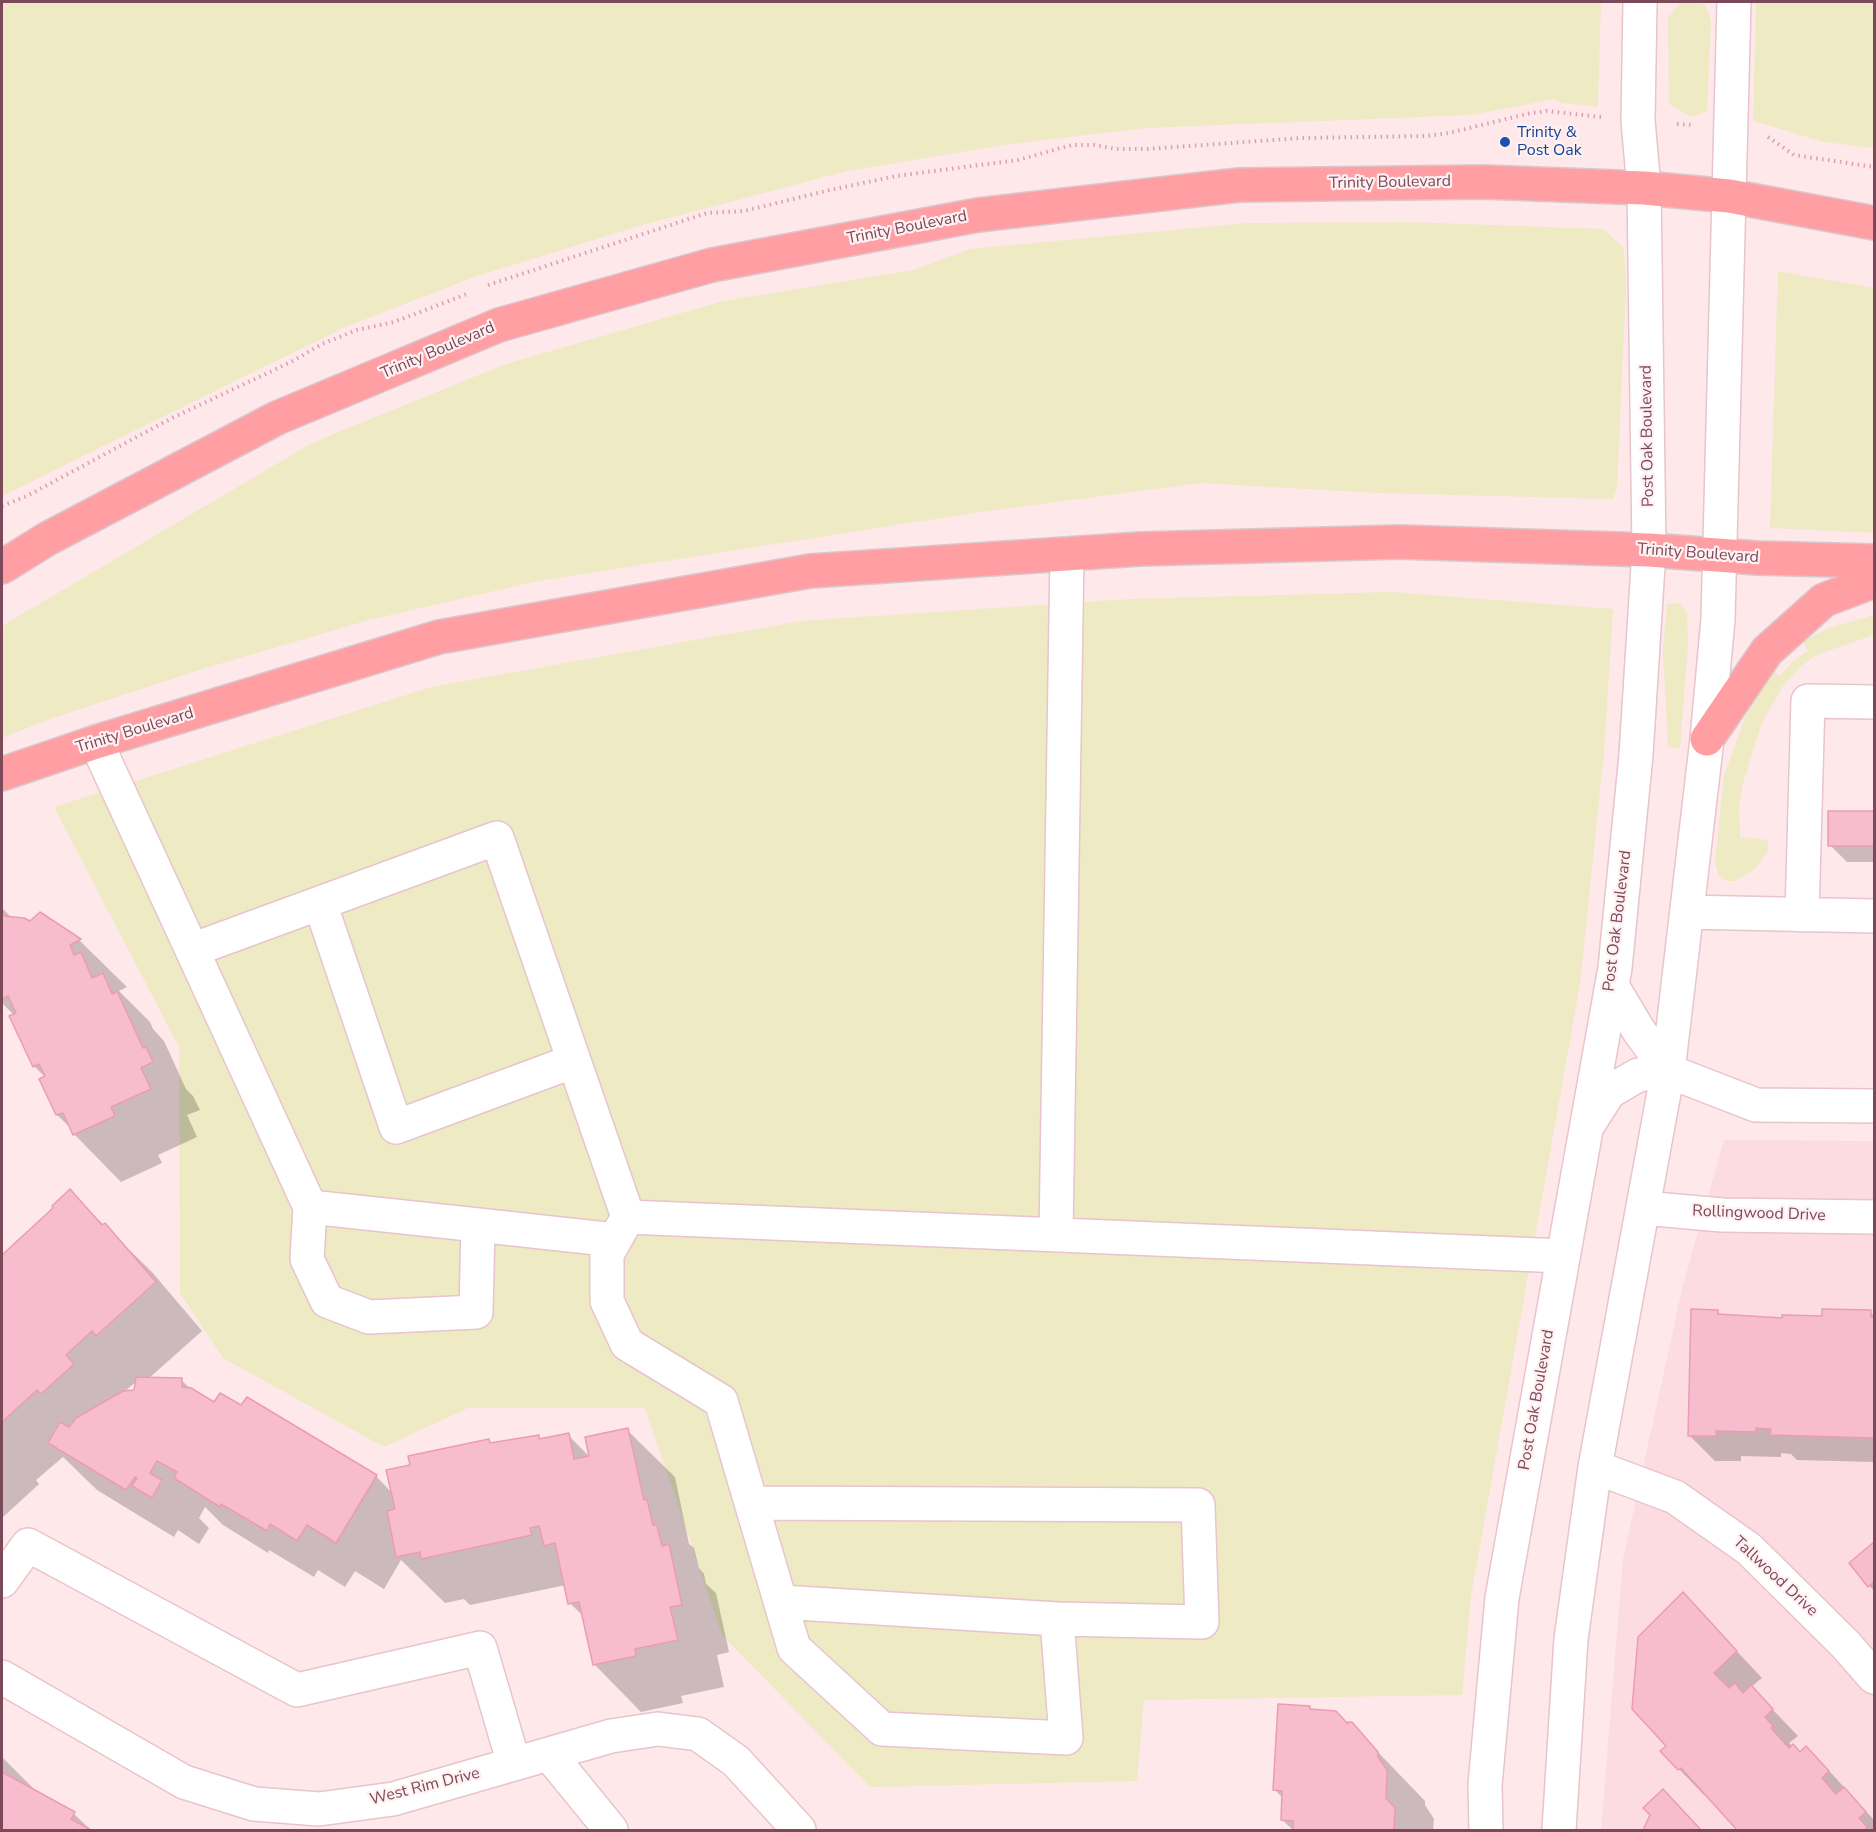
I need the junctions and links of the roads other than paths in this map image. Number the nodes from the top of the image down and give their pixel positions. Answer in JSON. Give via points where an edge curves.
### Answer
{"nodes":[{"id":1,"x":1640,"y":2,"type":"edge"},
{"id":2,"x":1734,"y":2,"type":"edge"},
{"id":3,"x":1644,"y":188,"type":"junction"},
{"id":4,"x":1729,"y":196,"type":"junction"},
{"id":5,"x":1875,"y":223,"type":"edge"},
{"id":6,"x":1649,"y":550,"type":"junction"},
{"id":7,"x":1066,"y":554,"type":"junction"},
{"id":8,"x":1720,"y":555,"type":"junction"},
{"id":9,"x":1875,"y":561,"type":"edge"},
{"id":10,"x":2,"y":567,"type":"edge"},
{"id":11,"x":1875,"y":581,"type":"edge"},
{"id":12,"x":1875,"y":702,"type":"edge"},
{"id":13,"x":1707,"y":739,"type":"junction"},
{"id":14,"x":96,"y":742,"type":"junction"},
{"id":15,"x":2,"y":774,"type":"edge"},
{"id":16,"x":320,"y":903,"type":"junction"},
{"id":17,"x":1687,"y":912,"type":"junction"},
{"id":18,"x":1802,"y":915,"type":"junction"},
{"id":19,"x":1875,"y":916,"type":"edge"},
{"id":20,"x":192,"y":950,"type":"junction"},
{"id":21,"x":1611,"y":986,"type":"junction"},
{"id":22,"x":574,"y":1061,"type":"junction"},
{"id":23,"x":1668,"y":1071,"type":"junction"},
{"id":24,"x":1875,"y":1106,"type":"edge"},
{"id":25,"x":1586,"y":1128,"type":"junction"},
{"id":26,"x":310,"y":1207,"type":"junction"},
{"id":27,"x":1643,"y":1208,"type":"junction"},
{"id":28,"x":1875,"y":1217,"type":"edge"},
{"id":29,"x":478,"y":1225,"type":"junction"},
{"id":30,"x":622,"y":1228,"type":"junction"},
{"id":31,"x":1056,"y":1235,"type":"junction"},
{"id":32,"x":1563,"y":1256,"type":"junction"},
{"id":33,"x":1596,"y":1467,"type":"junction"},
{"id":34,"x":752,"y":1503,"type":"junction"},
{"id":35,"x":2,"y":1581,"type":"edge"},
{"id":36,"x":781,"y":1602,"type":"junction"},
{"id":37,"x":1057,"y":1619,"type":"junction"},
{"id":38,"x":2,"y":1677,"type":"edge"},
{"id":39,"x":1875,"y":1677,"type":"edge"},
{"id":40,"x":549,"y":1754,"type":"junction"},
{"id":41,"x":514,"y":1764,"type":"junction"},
{"id":42,"x":611,"y":1830,"type":"edge"},
{"id":43,"x":799,"y":1830,"type":"edge"},
{"id":44,"x":1486,"y":1830,"type":"edge"},
{"id":45,"x":1559,"y":1830,"type":"edge"}],
"edges":[{"from":1,"to":3,"type":"street","name":"Post Oak Boulevard","via":[[1638,120]]},
{"from":2,"to":4,"type":"street"},
{"from":3,"to":4,"type":"main road","name":"Trinity Boulevard"},
{"from":3,"to":6,"type":"street","name":"Post Oak Boulevard"},
{"from":3,"to":10,"type":"main road","name":"Trinity Boulevard","via":[[1484,182],[1239,185],[978,214],[712,266],[499,325],[288,414],[47,539]]},
{"from":4,"to":5,"type":"main road","name":"Trinity Boulevard"},
{"from":4,"to":8,"type":"street"},
{"from":6,"to":7,"type":"main road","name":"Trinity Boulevard","via":[[1399,542]]},
{"from":6,"to":8,"type":"main road","name":"Trinity Boulevard"},
{"from":6,"to":21,"type":"street","name":"Post Oak Boulevard","via":[[1636,755]]},
{"from":7,"to":14,"type":"main road","name":"Trinity Boulevard","via":[[810,571],[439,637]]},
{"from":7,"to":31,"type":"street"},
{"from":8,"to":9,"type":"main road","name":"Trinity Boulevard"},
{"from":8,"to":13,"type":"street"},
{"from":11,"to":13,"type":"main road","via":[[1824,600],[1767,651]]},
{"from":12,"to":18,"type":"street","via":[[1808,701]]},
{"from":13,"to":17,"type":"street"},
{"from":14,"to":15,"type":"main road","name":"Trinity Boulevard"},
{"from":14,"to":20,"type":"street"},
{"from":16,"to":20,"type":"street"},
{"from":16,"to":22,"type":"street","via":[[497,838]]},
{"from":16,"to":22,"type":"street","via":[[396,1127]]},
{"from":17,"to":18,"type":"street"},
{"from":17,"to":23,"type":"street"},
{"from":18,"to":19,"type":"street"},
{"from":20,"to":26,"type":"street"},
{"from":21,"to":23,"type":"street"},
{"from":21,"to":25,"type":"street","name":"Post Oak Boulevard"},
{"from":22,"to":30,"type":"street"},
{"from":23,"to":24,"type":"street","via":[[1756,1105]]},
{"from":23,"to":25,"type":"street","via":[[1638,1075],[1609,1092]]},
{"from":23,"to":27,"type":"street"},
{"from":25,"to":32,"type":"street","name":"Post Oak Boulevard"},
{"from":26,"to":29,"type":"street"},
{"from":26,"to":29,"type":"street","via":[[307,1259],[327,1301],[369,1317],[476,1312]]},
{"from":27,"to":28,"type":"street","name":"Rollingwood Drive","via":[[1722,1215]]},
{"from":27,"to":33,"type":"street"},
{"from":29,"to":30,"type":"street"},
{"from":30,"to":31,"type":"street"},
{"from":30,"to":34,"type":"street","via":[[607,1254],[607,1301],[627,1344],[721,1401]]},
{"from":31,"to":32,"type":"street"},
{"from":32,"to":44,"type":"street","name":"Post Oak Boulevard","via":[[1502,1598],[1485,1785]]},
{"from":33,"to":39,"type":"street","name":"Tallwood Drive","via":[[1675,1497],[1749,1549]]},
{"from":33,"to":45,"type":"street","via":[[1571,1639]]},
{"from":34,"to":36,"type":"street"},
{"from":34,"to":37,"type":"street","via":[[1198,1505],[1202,1622]]},
{"from":35,"to":41,"type":"street","via":[[28,1545],[297,1690],[480,1648]]},
{"from":36,"to":37,"type":"street"},
{"from":36,"to":37,"type":"street","via":[[794,1648],[882,1729],[1066,1738]]},
{"from":38,"to":41,"type":"street","name":"West Rim Drive","via":[[184,1782],[254,1804],[319,1809],[393,1799]]},
{"from":40,"to":41,"type":"street","name":"West Rim Drive"},
{"from":40,"to":42,"type":"street"},
{"from":40,"to":43,"type":"street","name":"West Rim Drive","via":[[611,1736],[658,1729],[698,1734],[736,1761]]}]}
